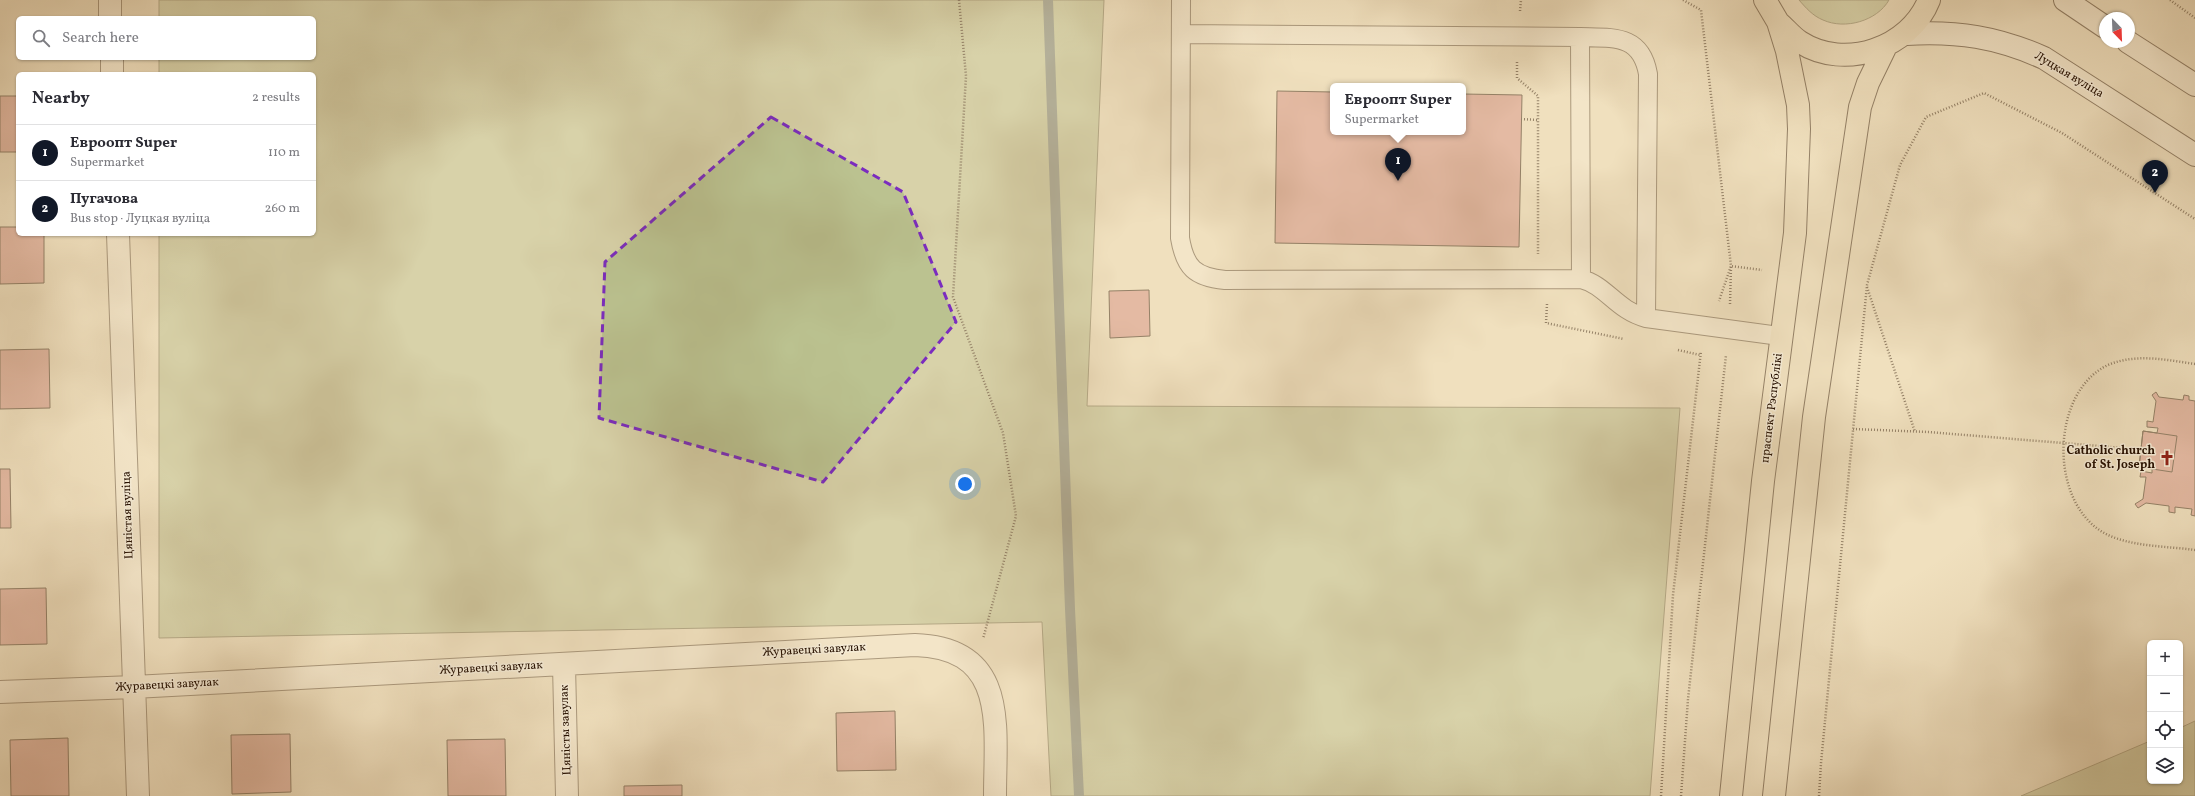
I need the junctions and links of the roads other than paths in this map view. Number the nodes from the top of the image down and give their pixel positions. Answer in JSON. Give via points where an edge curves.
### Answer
{"nodes":[{"id":1,"x":110,"y":0,"type":"edge"},
{"id":2,"x":1181,"y":0,"type":"edge"},
{"id":3,"x":1765,"y":0,"type":"edge"},
{"id":4,"x":1929,"y":0,"type":"edge"},
{"id":5,"x":2065,"y":0,"type":"edge"},
{"id":6,"x":110,"y":16,"type":"edge"},
{"id":7,"x":1778,"y":22,"type":"junction"},
{"id":8,"x":2099,"y":23,"type":"edge"},
{"id":9,"x":1181,"y":34,"type":"junction"},
{"id":10,"x":1906,"y":34,"type":"junction"},
{"id":11,"x":1580,"y":37,"type":"junction"},
{"id":12,"x":1886,"y":46,"type":"junction"},
{"id":13,"x":2135,"y":46,"type":"edge"},
{"id":14,"x":112,"y":60,"type":"edge"},
{"id":15,"x":112,"y":72,"type":"edge"},
{"id":16,"x":2195,"y":85,"type":"edge"},
{"id":17,"x":2195,"y":155,"type":"edge"},
{"id":18,"x":118,"y":236,"type":"edge"},
{"id":19,"x":1581,"y":279,"type":"junction"},
{"id":20,"x":1646,"y":318,"type":"junction"},
{"id":21,"x":1780,"y":336,"type":"junction"},
{"id":22,"x":564,"y":664,"type":"junction"},
{"id":23,"x":134,"y":687,"type":"junction"},
{"id":24,"x":0,"y":692,"type":"edge"},
{"id":25,"x":138,"y":796,"type":"edge"},
{"id":26,"x":567,"y":796,"type":"edge"},
{"id":27,"x":995,"y":796,"type":"edge"},
{"id":28,"x":1731,"y":796,"type":"edge"},
{"id":29,"x":1774,"y":796,"type":"edge"}],
"edges":[{"from":1,"to":6,"type":"street"},
{"from":2,"to":9,"type":"lane"},
{"from":3,"to":7,"type":"main road","name":"праспект Рэспублікі"},
{"from":4,"to":10,"type":"main road","name":"праспект Рэспублікі","via":[[1924,12]]},
{"from":5,"to":8,"type":"street"},
{"from":7,"to":12,"type":"main road","name":"праспект Рэспублікі","via":[[1800,42],[1828,53],[1857,54]]},
{"from":7,"to":21,"type":"main road","name":"праспект Рэспублікі","via":[[1794,76],[1799,129],[1795,233]]},
{"from":9,"to":11,"type":"lane"},
{"from":9,"to":19,"type":"lane","via":[[1180,238],[1182,253],[1189,266],[1200,275],[1225,280]]},
{"from":10,"to":12,"type":"main road","name":"праспект Рэспублікі"},
{"from":10,"to":17,"type":"street","name":"Луцкая вуліца","via":[[1952,32],[2004,42],[2025,49],[2044,58]]},
{"from":11,"to":19,"type":"lane"},
{"from":11,"to":20,"type":"lane","via":[[1624,40],[1635,45],[1646,64]]},
{"from":12,"to":29,"type":"main road","via":[[1868,83],[1860,107],[1834,281],[1814,417]]},
{"from":13,"to":16,"type":"street"},
{"from":14,"to":15,"type":"street"},
{"from":18,"to":23,"type":"street","name":"Цяністая вуліца"},
{"from":19,"to":20,"type":"lane","via":[[1597,286],[1627,311]]},
{"from":20,"to":21,"type":"lane"},
{"from":21,"to":28,"type":"main road","name":"праспект Рэспублікі"},
{"from":22,"to":23,"type":"street","name":"Журавецкі завулак"},
{"from":22,"to":26,"type":"street","name":"Цяністы завулак"},
{"from":22,"to":27,"type":"street","name":"Журавецкі завулак","via":[[914,645],[933,645],[950,649],[976,666],[985,681],[994,716]]},
{"from":23,"to":24,"type":"street","name":"Журавецкі завулак"},
{"from":23,"to":25,"type":"street","name":"Цяністая вуліца"}]}
